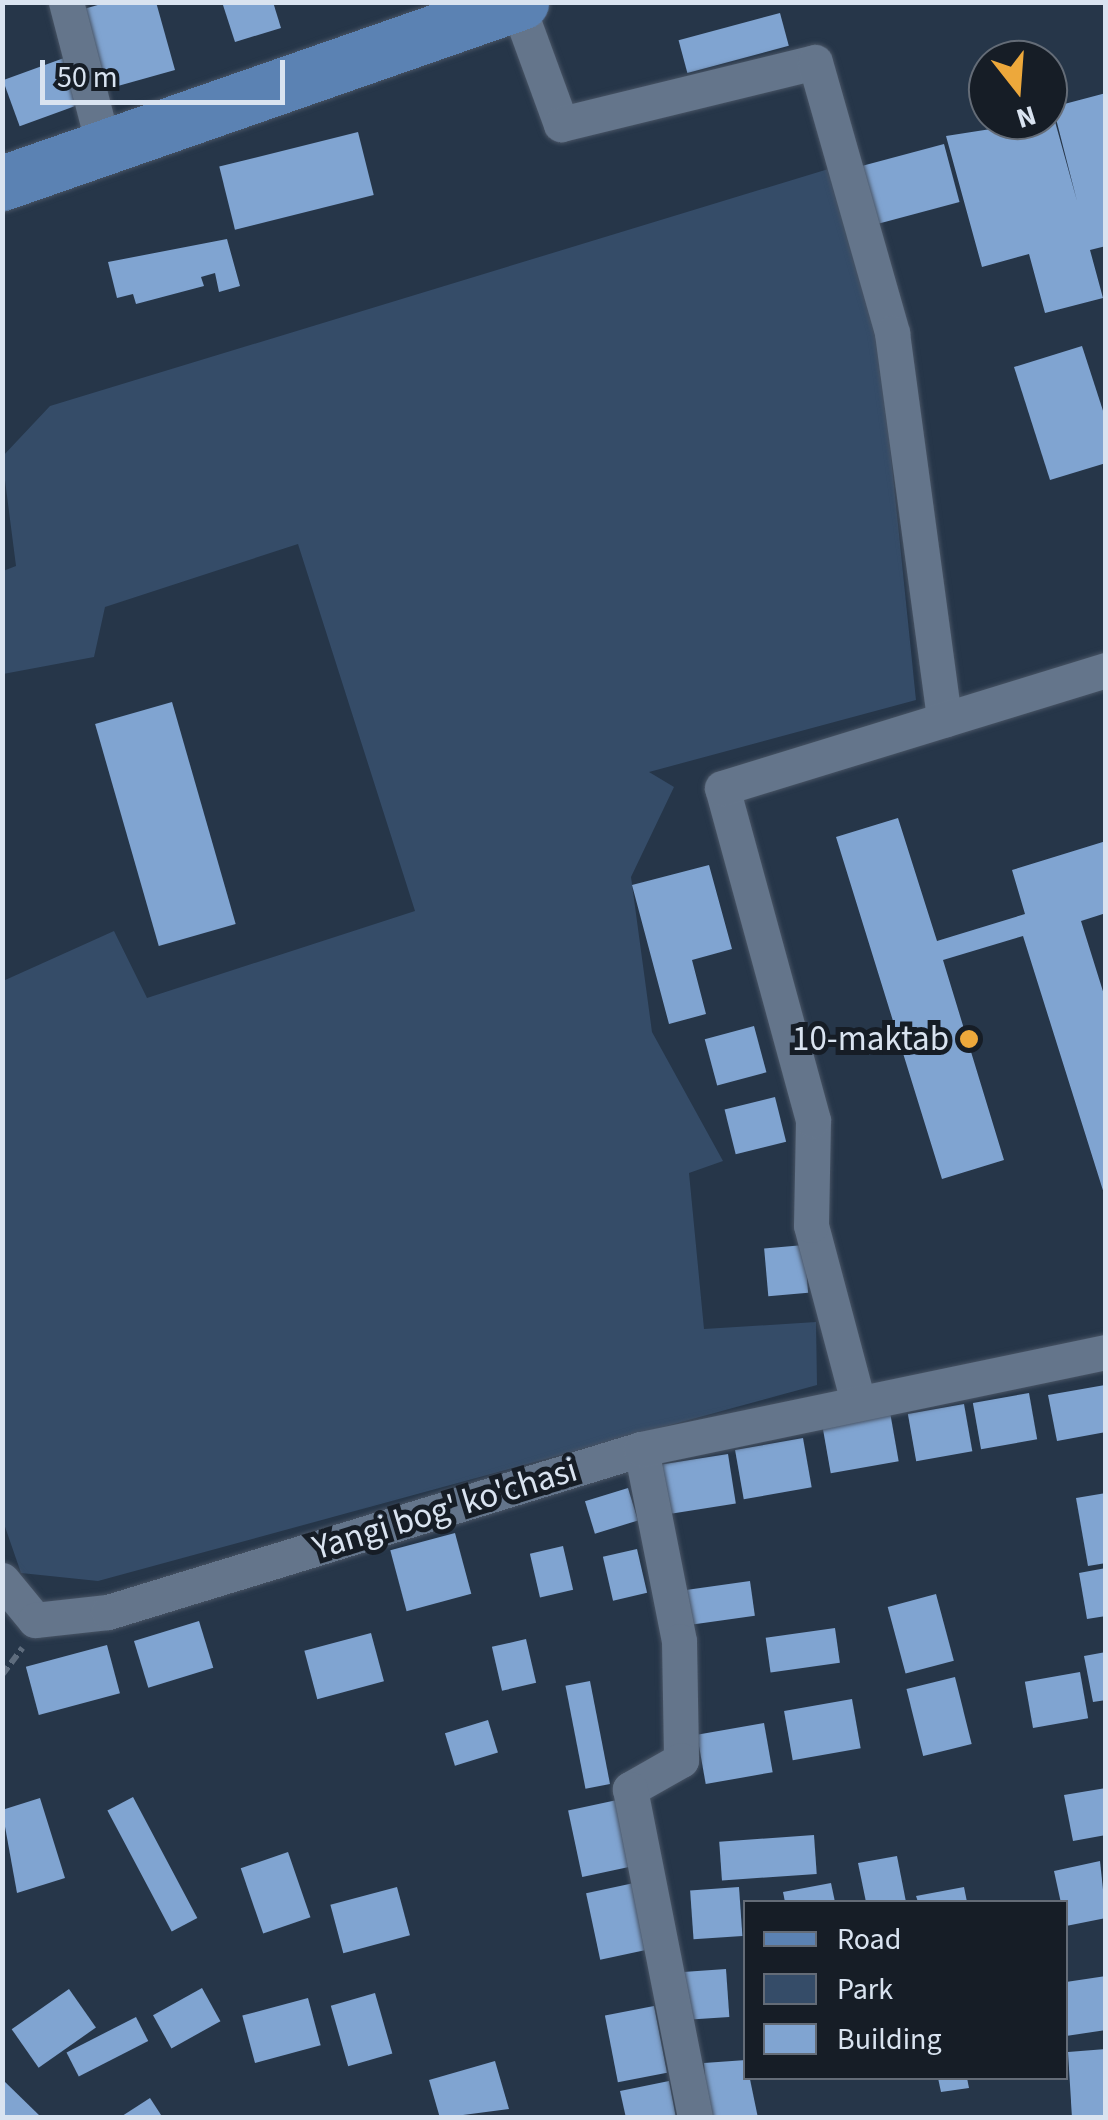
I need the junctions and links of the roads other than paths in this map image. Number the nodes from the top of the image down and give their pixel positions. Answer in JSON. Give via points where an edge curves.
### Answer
{"nodes":[{"id":1,"x":66,"y":2,"type":"edge"},
{"id":2,"x":472,"y":2,"type":"edge"},
{"id":3,"x":519,"y":3,"type":"edge"},
{"id":4,"x":400,"y":45,"type":"junction"},
{"id":5,"x":104,"y":148,"type":"junction"},
{"id":6,"x":2,"y":183,"type":"edge"},
{"id":7,"x":1106,"y":670,"type":"edge"},
{"id":8,"x":944,"y":720,"type":"junction"},
{"id":9,"x":1106,"y":1352,"type":"edge"},
{"id":10,"x":858,"y":1402,"type":"junction"},
{"id":11,"x":641,"y":1449,"type":"junction"},
{"id":12,"x":2,"y":1580,"type":"edge"},
{"id":13,"x":695,"y":2118,"type":"edge"}],
"edges":[{"from":1,"to":5,"type":"street"},
{"from":2,"to":4,"type":"main road"},
{"from":3,"to":4,"type":"main road"},
{"from":3,"to":8,"type":"street","via":[[560,124],[815,62],[892,333]]},
{"from":4,"to":5,"type":"main road"},
{"from":5,"to":6,"type":"main road"},
{"from":7,"to":8,"type":"street"},
{"from":8,"to":10,"type":"street","via":[[722,788],[813,1120],[812,1226]]},
{"from":9,"to":10,"type":"street","name":"Yangi bog' ko'chasi"},
{"from":10,"to":11,"type":"street","name":"Yangi bog' ko'chasi"},
{"from":11,"to":12,"type":"street","name":"Yangi bog' ko'chasi","via":[[108,1612],[35,1620]]},
{"from":11,"to":13,"type":"street","via":[[672,1589],[681,1760],[630,1789]]}]}
